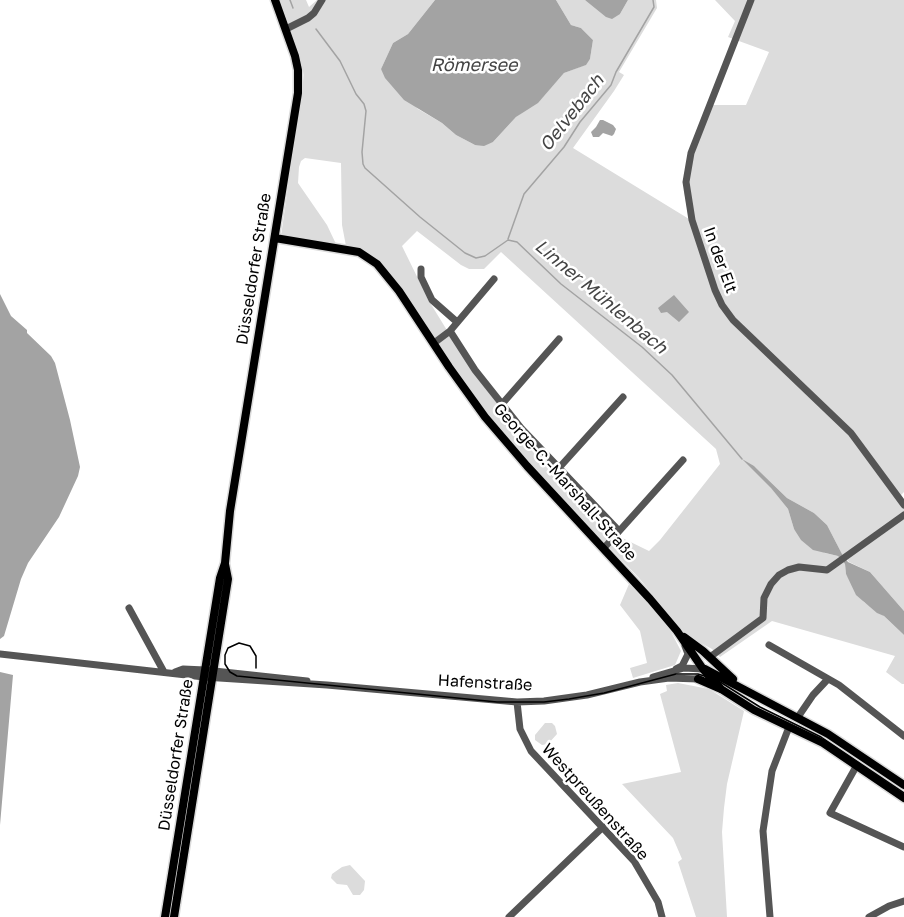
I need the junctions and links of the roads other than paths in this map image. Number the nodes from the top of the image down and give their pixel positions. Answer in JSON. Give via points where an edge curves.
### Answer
{"nodes":[{"id":1,"x":275,"y":0,"type":"edge"},
{"id":2,"x":322,"y":0,"type":"edge"},
{"id":3,"x":751,"y":0,"type":"edge"},
{"id":4,"x":286,"y":29,"type":"junction"},
{"id":5,"x":274,"y":238,"type":"junction"},
{"id":6,"x":421,"y":269,"type":"dead end"},
{"id":7,"x":494,"y":279,"type":"dead end"},
{"id":8,"x":457,"y":322,"type":"junction"},
{"id":9,"x":450,"y":331,"type":"junction"},
{"id":10,"x":559,"y":339,"type":"dead end"},
{"id":11,"x":436,"y":346,"type":"junction"},
{"id":12,"x":623,"y":397,"type":"dead end"},
{"id":13,"x":502,"y":404,"type":"junction"},
{"id":14,"x":683,"y":460,"type":"dead end"},
{"id":15,"x":558,"y":469,"type":"junction"},
{"id":16,"x":904,"y":506,"type":"edge"},
{"id":17,"x":904,"y":515,"type":"edge"},
{"id":18,"x":619,"y":531,"type":"junction"},
{"id":19,"x":604,"y":548,"type":"junction"},
{"id":20,"x":129,"y":608,"type":"dead end"},
{"id":21,"x":770,"y":645,"type":"dead end"},
{"id":22,"x":692,"y":651,"type":"junction"},
{"id":23,"x":0,"y":654,"type":"edge"},
{"id":24,"x":710,"y":657,"type":"junction"},
{"id":25,"x":703,"y":669,"type":"junction"},
{"id":26,"x":671,"y":671,"type":"junction"},
{"id":27,"x":164,"y":672,"type":"junction"},
{"id":28,"x":209,"y":674,"type":"junction"},
{"id":29,"x":698,"y":679,"type":"joint"},
{"id":30,"x":828,"y":679,"type":"junction"},
{"id":31,"x":640,"y":682,"type":"junction"},
{"id":32,"x":721,"y":689,"type":"junction"},
{"id":33,"x":750,"y":693,"type":"junction"},
{"id":34,"x":517,"y":702,"type":"junction"},
{"id":35,"x":798,"y":717,"type":"junction"},
{"id":36,"x":789,"y":727,"type":"junction"},
{"id":37,"x":904,"y":736,"type":"edge"},
{"id":38,"x":857,"y":765,"type":"junction"},
{"id":39,"x":904,"y":785,"type":"edge"},
{"id":40,"x":904,"y":798,"type":"edge"},
{"id":41,"x":603,"y":827,"type":"junction"},
{"id":42,"x":904,"y":847,"type":"edge"},
{"id":43,"x":904,"y":901,"type":"edge"},
{"id":44,"x":165,"y":917,"type":"edge"},
{"id":45,"x":174,"y":917,"type":"edge"},
{"id":46,"x":509,"y":917,"type":"edge"},
{"id":47,"x":662,"y":917,"type":"edge"},
{"id":48,"x":770,"y":917,"type":"edge"},
{"id":49,"x":869,"y":917,"type":"edge"}],
"edges":[{"from":1,"to":4,"type":"main road","name":"Düsseldorfer Straße"},
{"from":2,"to":4,"type":"street","via":[[314,14]]},
{"from":3,"to":16,"type":"street","name":"In der Elt","via":[[691,153],[686,182],[692,220],[715,290],[733,320],[851,433]]},
{"from":4,"to":5,"type":"main road","name":"Düsseldorfer Straße","via":[[299,82]]},
{"from":5,"to":11,"type":"main road","name":"George-C.-Marshall-Straße","via":[[366,255],[388,276]]},
{"from":5,"to":28,"type":"main road","name":"Düsseldorfer Straße","via":[[220,578]]},
{"from":6,"to":8,"type":"street","via":[[420,277],[432,300]]},
{"from":7,"to":8,"type":"street"},
{"from":8,"to":9,"type":"street"},
{"from":9,"to":11,"type":"street"},
{"from":9,"to":13,"type":"street"},
{"from":10,"to":13,"type":"street"},
{"from":11,"to":19,"type":"main road","name":"George-C.-Marshall-Straße","via":[[503,438]]},
{"from":12,"to":15,"type":"street"},
{"from":13,"to":15,"type":"street"},
{"from":14,"to":18,"type":"street"},
{"from":15,"to":18,"type":"street"},
{"from":17,"to":24,"type":"street","via":[[827,570],[799,567],[779,575],[764,598],[763,618]]},
{"from":18,"to":19,"type":"street"},
{"from":19,"to":22,"type":"main road","name":"George-C.-Marshall-Straße"},
{"from":20,"to":27,"type":"street"},
{"from":21,"to":30,"type":"street"},
{"from":22,"to":24,"type":"main road"},
{"from":22,"to":25,"type":"main road","name":"George-C.-Marshall-Straße"},
{"from":22,"to":26,"type":"street","via":[[682,666]]},
{"from":23,"to":27,"type":"street","name":"Hafenstraße"},
{"from":24,"to":33,"type":"main road"},
{"from":25,"to":26,"type":"street","name":"Hafenstraße"},
{"from":25,"to":32,"type":"main road","name":"George-C.-Marshall-Straße"},
{"from":25,"to":33,"type":"main road","name":"Hafenstraße"},
{"from":26,"to":31,"type":"street","name":"Hafenstraße"},
{"from":27,"to":28,"type":"street","name":"Hafenstraße","via":[[183,669]]},
{"from":28,"to":34,"type":"street","name":"Hafenstraße"},
{"from":28,"to":44,"type":"main road","name":"Düsseldorfer Straße"},
{"from":28,"to":45,"type":"main road","name":"Düsseldorfer Straße"},
{"from":29,"to":31,"type":"street","name":"Hafenstraße"},
{"from":29,"to":32,"type":"main road","name":"Hafenstraße"},
{"from":30,"to":35,"type":"street"},
{"from":30,"to":37,"type":"street"},
{"from":31,"to":34,"type":"street","name":"Hafenstraße","via":[[586,695]]},
{"from":32,"to":36,"type":"main road","name":"Hafenstraße","via":[[754,711]]},
{"from":33,"to":35,"type":"main road","name":"Hafenstraße"},
{"from":34,"to":41,"type":"street","name":"Westpreußenstraße","via":[[520,729],[531,751]]},
{"from":35,"to":39,"type":"main road","name":"Hafenstraße"},
{"from":36,"to":38,"type":"main road","name":"Hafenstraße"},
{"from":36,"to":48,"type":"street","via":[[772,771],[763,831]]},
{"from":38,"to":40,"type":"main road","name":"Hafenstraße"},
{"from":38,"to":42,"type":"street","via":[[830,813]]},
{"from":41,"to":46,"type":"street"},
{"from":41,"to":47,"type":"street","name":"Westpreußenstraße","via":[[634,861],[658,902]]},
{"from":43,"to":49,"type":"street"}]}
